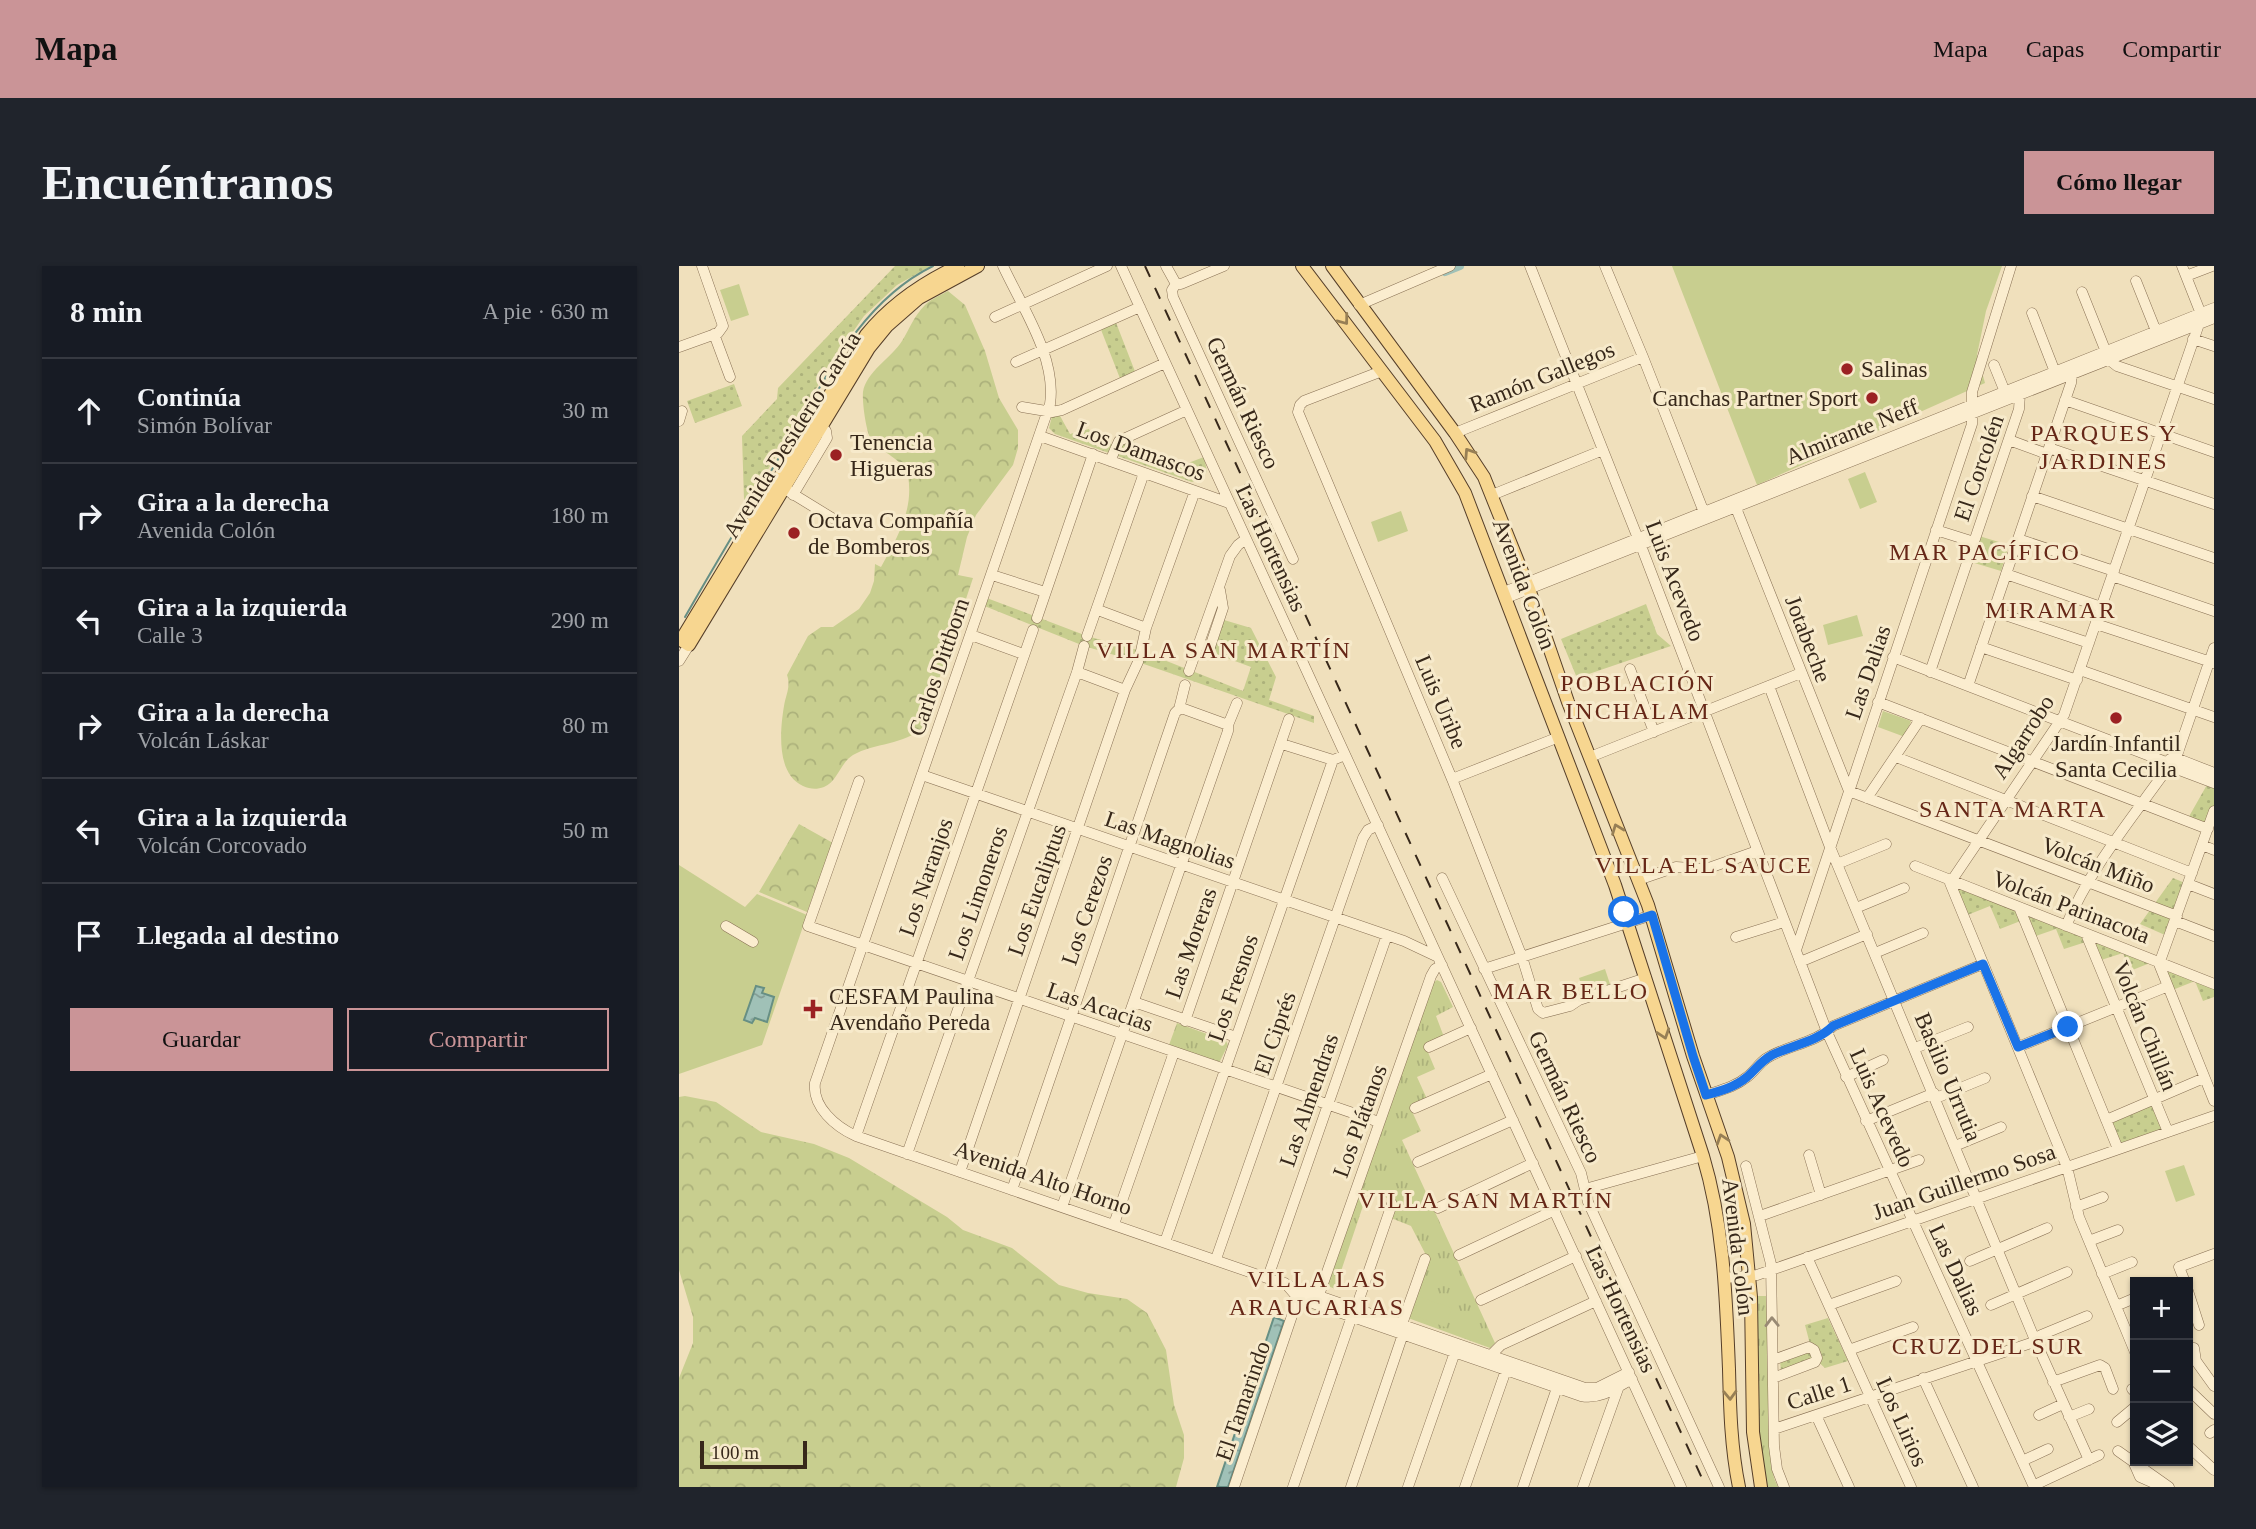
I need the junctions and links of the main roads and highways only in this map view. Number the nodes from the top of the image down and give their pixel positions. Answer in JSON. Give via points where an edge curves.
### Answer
{"nodes":[{"id":1,"x":958,"y":266,"type":"edge"},
{"id":2,"x":978,"y":266,"type":"edge"},
{"id":3,"x":1302,"y":266,"type":"edge"},
{"id":4,"x":1332,"y":266,"type":"edge"},
{"id":5,"x":917,"y":294,"type":"junction"},
{"id":6,"x":684,"y":638,"type":"edge"},
{"id":7,"x":1739,"y":1487,"type":"edge"},
{"id":8,"x":1761,"y":1487,"type":"edge"}],
"edges":[{"from":1,"to":5,"type":"main road","name":"Avenida Desiderio García"},
{"from":2,"to":5,"type":"main road","name":"Avenida Desiderio García"},
{"from":3,"to":7,"type":"main road","name":"Avenida Colón","one_way":true,"via":[[1454,471],[1472,508],[1628,923],[1703,1156],[1718,1223]]},
{"from":8,"to":4,"type":"main road","name":"Avenida Colón","one_way":true,"via":[[1753,1432],[1750,1277],[1736,1188],[1652,915],[1492,495],[1455,433]]},
{"from":5,"to":6,"type":"main road","name":"Avenida Desiderio García","via":[[877,337],[830,401],[784,489]]}]}
